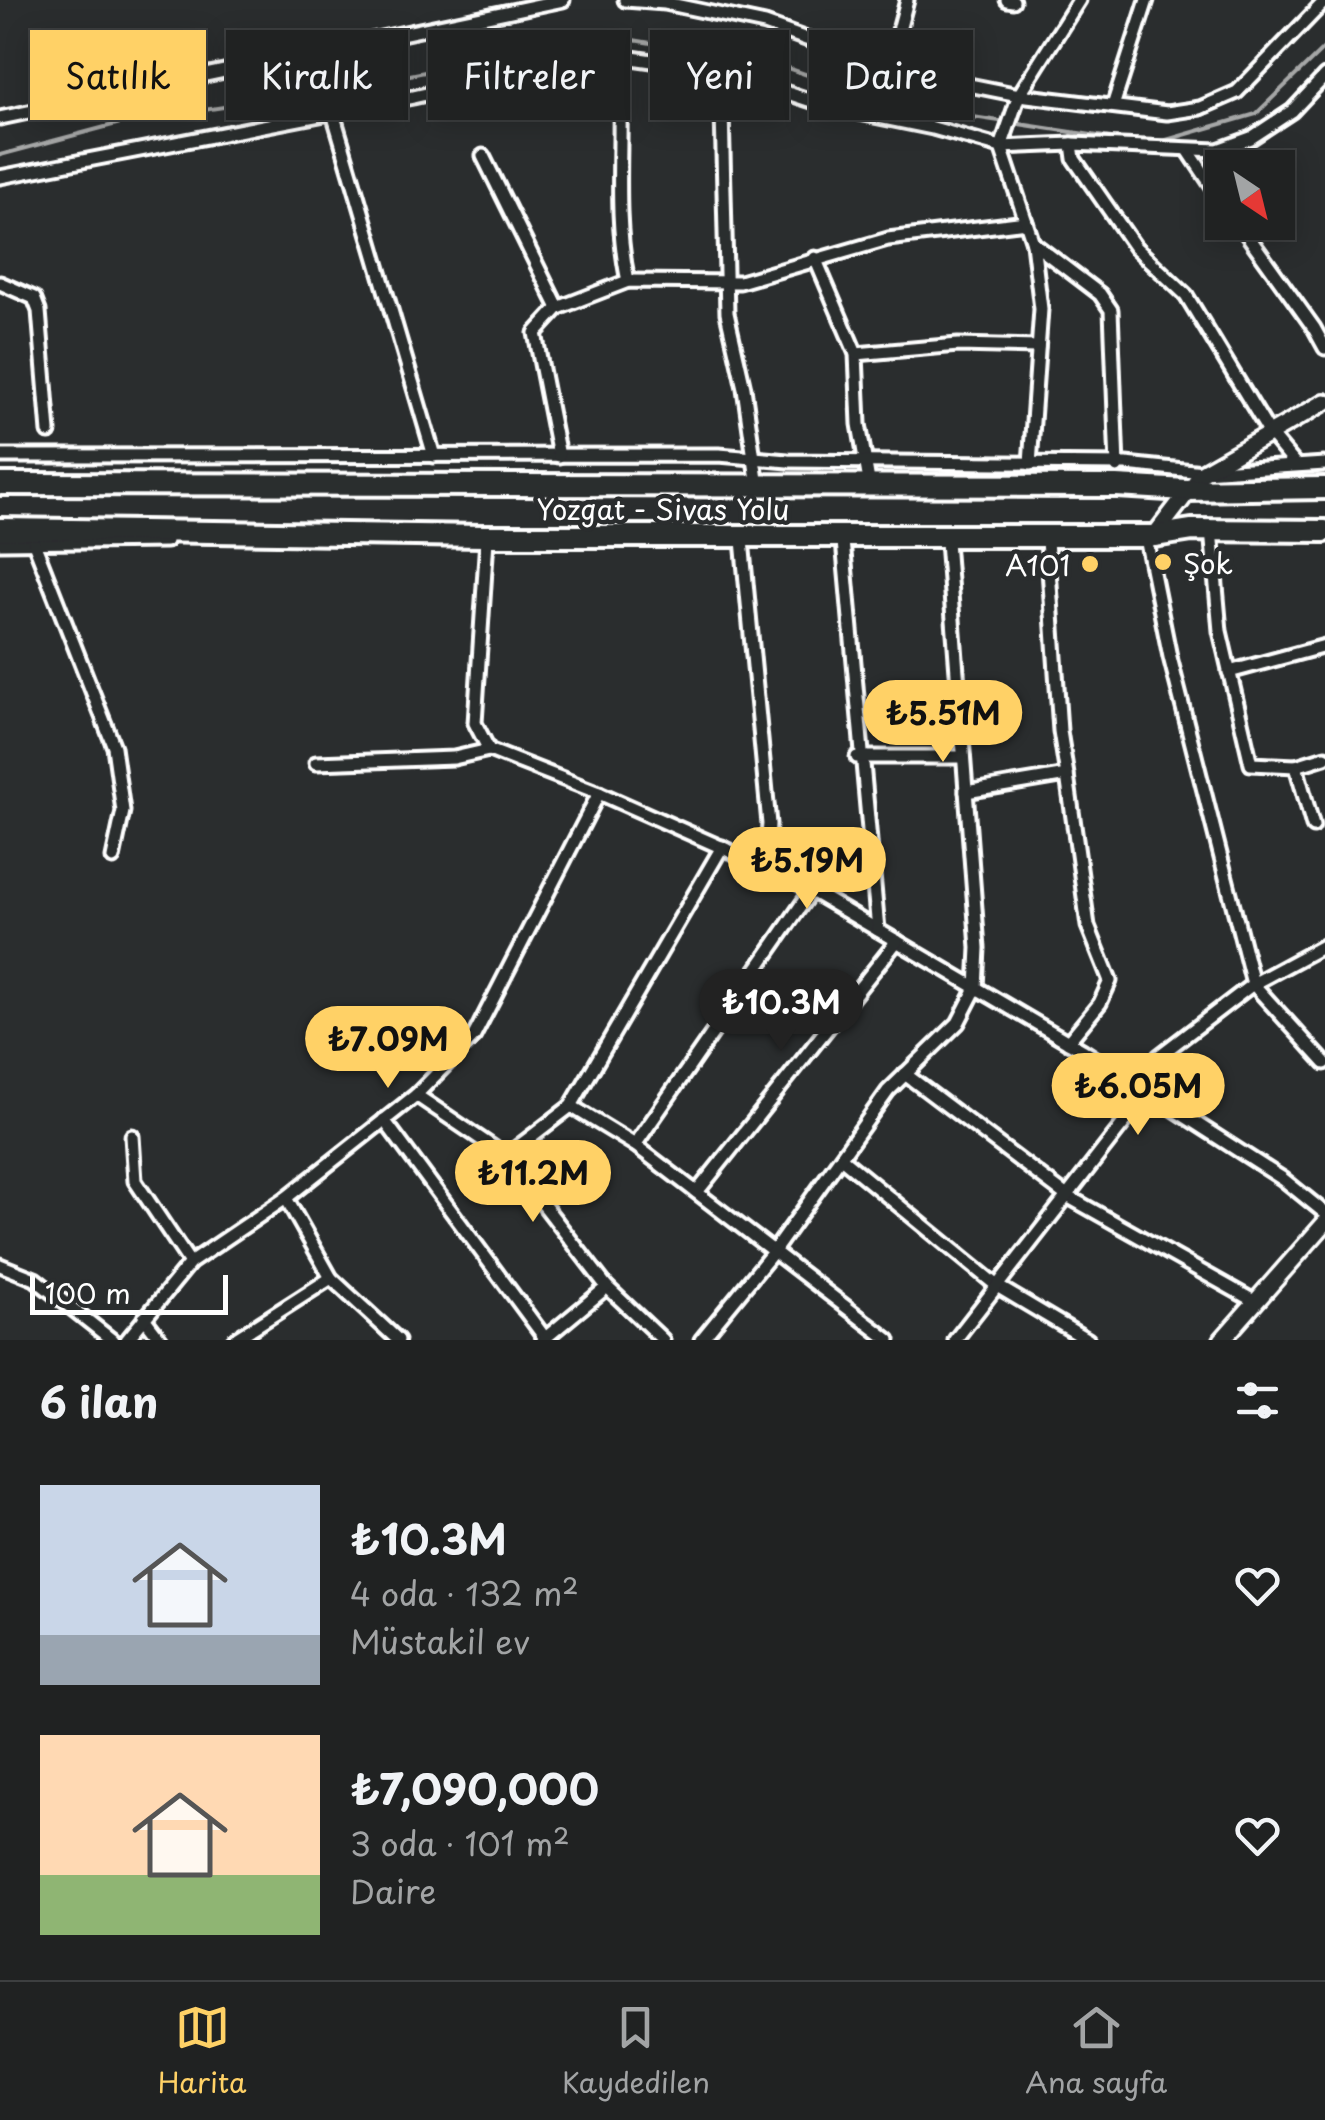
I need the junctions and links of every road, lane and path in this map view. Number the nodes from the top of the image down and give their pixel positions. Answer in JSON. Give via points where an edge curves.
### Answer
{"nodes":[{"id":1,"x":563,"y":0,"type":"edge"},
{"id":2,"x":625,"y":0,"type":"edge"},
{"id":3,"x":907,"y":0,"type":"edge"},
{"id":4,"x":1079,"y":0,"type":"edge"},
{"id":5,"x":1146,"y":0,"type":"edge"},
{"id":6,"x":1325,"y":1,"type":"edge"},
{"id":7,"x":899,"y":30,"type":"edge"},
{"id":8,"x":408,"y":31,"type":"edge"},
{"id":9,"x":809,"y":40,"type":"edge"},
{"id":10,"x":226,"y":69,"type":"edge"},
{"id":11,"x":1325,"y":76,"type":"edge"},
{"id":12,"x":973,"y":89,"type":"edge"},
{"id":13,"x":789,"y":94,"type":"edge"},
{"id":14,"x":1018,"y":100,"type":"junction"},
{"id":15,"x":1113,"y":106,"type":"junction"},
{"id":16,"x":0,"y":118,"type":"edge"},
{"id":17,"x":291,"y":120,"type":"edge"},
{"id":18,"x":335,"y":120,"type":"edge"},
{"id":19,"x":622,"y":120,"type":"edge"},
{"id":20,"x":721,"y":120,"type":"edge"},
{"id":21,"x":1072,"y":144,"type":"junction"},
{"id":22,"x":1001,"y":147,"type":"junction"},
{"id":23,"x":1188,"y":150,"type":"junction"},
{"id":24,"x":483,"y":156,"type":"dead end"},
{"id":25,"x":0,"y":176,"type":"edge"},
{"id":26,"x":1205,"y":176,"type":"edge"},
{"id":27,"x":1026,"y":222,"type":"junction"},
{"id":28,"x":1250,"y":240,"type":"edge"},
{"id":29,"x":1033,"y":243,"type":"junction"},
{"id":30,"x":815,"y":258,"type":"junction"},
{"id":31,"x":628,"y":281,"type":"junction"},
{"id":32,"x":0,"y":283,"type":"edge"},
{"id":33,"x":726,"y":283,"type":"junction"},
{"id":34,"x":558,"y":308,"type":"junction"},
{"id":35,"x":1038,"y":347,"type":"junction"},
{"id":36,"x":1325,"y":348,"type":"edge"},
{"id":37,"x":856,"y":354,"type":"junction"},
{"id":38,"x":1325,"y":402,"type":"edge"},
{"id":39,"x":49,"y":432,"type":"dead end"},
{"id":40,"x":1270,"y":434,"type":"junction"},
{"id":41,"x":0,"y":456,"type":"edge"},
{"id":42,"x":434,"y":456,"type":"junction"},
{"id":43,"x":559,"y":456,"type":"junction"},
{"id":44,"x":754,"y":458,"type":"junction"},
{"id":45,"x":866,"y":461,"type":"junction"},
{"id":46,"x":1030,"y":464,"type":"junction"},
{"id":47,"x":1116,"y":464,"type":"junction"},
{"id":48,"x":1325,"y":464,"type":"edge"},
{"id":49,"x":1296,"y":465,"type":"junction"},
{"id":50,"x":1203,"y":472,"type":"junction"},
{"id":51,"x":0,"y":484,"type":"edge"},
{"id":52,"x":1117,"y":486,"type":"junction"},
{"id":53,"x":758,"y":487,"type":"junction"},
{"id":54,"x":870,"y":488,"type":"junction"},
{"id":55,"x":1325,"y":488,"type":"edge"},
{"id":56,"x":1186,"y":490,"type":"junction"},
{"id":57,"x":0,"y":529,"type":"edge"},
{"id":58,"x":1325,"y":531,"type":"edge"},
{"id":59,"x":1211,"y":534,"type":"junction"},
{"id":60,"x":1150,"y":537,"type":"junction"},
{"id":61,"x":486,"y":539,"type":"junction"},
{"id":62,"x":742,"y":540,"type":"junction"},
{"id":63,"x":1047,"y":540,"type":"junction"},
{"id":64,"x":1325,"y":540,"type":"edge"},
{"id":65,"x":842,"y":541,"type":"junction"},
{"id":66,"x":946,"y":542,"type":"junction"},
{"id":67,"x":0,"y":543,"type":"edge"},
{"id":68,"x":34,"y":543,"type":"junction"},
{"id":69,"x":1325,"y":646,"type":"edge"},
{"id":70,"x":1229,"y":672,"type":"junction"},
{"id":71,"x":489,"y":750,"type":"junction"},
{"id":72,"x":859,"y":757,"type":"junction"},
{"id":73,"x":963,"y":757,"type":"junction"},
{"id":74,"x":1325,"y":757,"type":"edge"},
{"id":75,"x":316,"y":764,"type":"dead end"},
{"id":76,"x":1296,"y":766,"type":"junction"},
{"id":77,"x":1067,"y":776,"type":"junction"},
{"id":78,"x":966,"y":792,"type":"junction"},
{"id":79,"x":599,"y":793,"type":"junction"},
{"id":80,"x":1314,"y":826,"type":"dead end"},
{"id":81,"x":722,"y":847,"type":"junction"},
{"id":82,"x":113,"y":858,"type":"dead end"},
{"id":83,"x":766,"y":866,"type":"junction"},
{"id":84,"x":812,"y":890,"type":"junction"},
{"id":85,"x":878,"y":930,"type":"junction"},
{"id":86,"x":897,"y":941,"type":"junction"},
{"id":87,"x":1323,"y":948,"type":"edge"},
{"id":88,"x":1253,"y":984,"type":"junction"},
{"id":89,"x":976,"y":988,"type":"junction"},
{"id":90,"x":1068,"y":1042,"type":"junction"},
{"id":91,"x":1325,"y":1063,"type":"edge"},
{"id":92,"x":905,"y":1074,"type":"junction"},
{"id":93,"x":1142,"y":1088,"type":"junction"},
{"id":94,"x":416,"y":1096,"type":"junction"},
{"id":95,"x":571,"y":1106,"type":"junction"},
{"id":96,"x":384,"y":1120,"type":"junction"},
{"id":97,"x":132,"y":1136,"type":"dead end"},
{"id":98,"x":635,"y":1145,"type":"junction"},
{"id":99,"x":506,"y":1156,"type":"junction"},
{"id":100,"x":841,"y":1158,"type":"junction"},
{"id":101,"x":697,"y":1192,"type":"junction"},
{"id":102,"x":1067,"y":1196,"type":"junction"},
{"id":103,"x":286,"y":1198,"type":"junction"},
{"id":104,"x":1325,"y":1213,"type":"edge"},
{"id":105,"x":1325,"y":1223,"type":"edge"},
{"id":106,"x":774,"y":1251,"type":"junction"},
{"id":107,"x":190,"y":1263,"type":"junction"},
{"id":108,"x":0,"y":1265,"type":"edge"},
{"id":109,"x":331,"y":1278,"type":"junction"},
{"id":110,"x":997,"y":1286,"type":"junction"},
{"id":111,"x":607,"y":1287,"type":"junction"},
{"id":112,"x":1254,"y":1301,"type":"junction"},
{"id":113,"x":144,"y":1318,"type":"junction"},
{"id":114,"x":544,"y":1339,"type":"edge"},
{"id":115,"x":112,"y":1340,"type":"edge"},
{"id":116,"x":127,"y":1340,"type":"edge"},
{"id":117,"x":161,"y":1340,"type":"edge"},
{"id":118,"x":234,"y":1340,"type":"edge"},
{"id":119,"x":398,"y":1340,"type":"edge"},
{"id":120,"x":663,"y":1340,"type":"edge"},
{"id":121,"x":701,"y":1340,"type":"edge"},
{"id":122,"x":890,"y":1340,"type":"edge"},
{"id":123,"x":956,"y":1340,"type":"edge"},
{"id":124,"x":1088,"y":1340,"type":"edge"},
{"id":125,"x":1222,"y":1340,"type":"edge"}],
"edges":[{"from":1,"to":8,"type":"street"},
{"from":2,"to":9,"type":"street","via":[[765,24]]},
{"from":3,"to":7,"type":"street"},
{"from":4,"to":14,"type":"street"},
{"from":5,"to":15,"type":"street"},
{"from":6,"to":15,"type":"street","via":[[1237,92],[1168,113]]},
{"from":10,"to":16,"type":"street"},
{"from":11,"to":23,"type":"street","via":[[1292,111],[1251,138],[1218,150]]},
{"from":12,"to":14,"type":"street"},
{"from":13,"to":22,"type":"street"},
{"from":14,"to":15,"type":"street"},
{"from":14,"to":22,"type":"street"},
{"from":17,"to":25,"type":"street"},
{"from":18,"to":42,"type":"street"},
{"from":19,"to":31,"type":"street","via":[[621,246]]},
{"from":20,"to":33,"type":"street"},
{"from":21,"to":22,"type":"street"},
{"from":21,"to":23,"type":"street"},
{"from":21,"to":40,"type":"street","via":[[1074,159],[1135,247],[1186,295]]},
{"from":22,"to":27,"type":"street"},
{"from":23,"to":26,"type":"street"},
{"from":24,"to":34,"type":"street"},
{"from":27,"to":29,"type":"street"},
{"from":27,"to":30,"type":"street","via":[[888,238]]},
{"from":28,"to":36,"type":"street"},
{"from":29,"to":35,"type":"street"},
{"from":29,"to":47,"type":"street","via":[[1111,310]]},
{"from":30,"to":33,"type":"street"},
{"from":30,"to":37,"type":"street"},
{"from":31,"to":33,"type":"street"},
{"from":31,"to":34,"type":"street"},
{"from":32,"to":39,"type":"street","via":[[34,298],[39,312]]},
{"from":33,"to":44,"type":"street"},
{"from":34,"to":43,"type":"street","via":[[535,333]]},
{"from":35,"to":37,"type":"street","via":[[958,345]]},
{"from":35,"to":46,"type":"street"},
{"from":37,"to":45,"type":"street"},
{"from":38,"to":40,"type":"main road"},
{"from":40,"to":49,"type":"street"},
{"from":40,"to":50,"type":"main road"},
{"from":41,"to":42,"type":"street"},
{"from":42,"to":43,"type":"street"},
{"from":43,"to":44,"type":"street"},
{"from":44,"to":45,"type":"street"},
{"from":44,"to":53,"type":"street"},
{"from":45,"to":46,"type":"street"},
{"from":45,"to":54,"type":"street"},
{"from":46,"to":47,"type":"street"},
{"from":47,"to":50,"type":"street"},
{"from":47,"to":52,"type":"street"},
{"from":48,"to":49,"type":"street"},
{"from":49,"to":50,"type":"street"},
{"from":50,"to":56,"type":"main road"},
{"from":51,"to":53,"type":"highway","name":"Yozgat - Sivas Yolu"},
{"from":52,"to":54,"type":"highway","name":"Yozgat - Sivas Yolu"},
{"from":52,"to":56,"type":"highway","name":"Yozgat - Sivas Yolu"},
{"from":53,"to":54,"type":"highway","name":"Yozgat - Sivas Yolu"},
{"from":55,"to":56,"type":"highway","name":"Yozgat - Sivas Yolu"},
{"from":56,"to":60,"type":"main road"},
{"from":57,"to":60,"type":"highway","name":"Yozgat - Sivas Yolu"},
{"from":58,"to":59,"type":"highway","name":"Yozgat - Sivas Yolu"},
{"from":59,"to":60,"type":"highway","name":"Yozgat - Sivas Yolu"},
{"from":59,"to":64,"type":"street"},
{"from":59,"to":70,"type":"street"},
{"from":60,"to":63,"type":"street"},
{"from":60,"to":88,"type":"street","via":[[1170,658]]},
{"from":61,"to":62,"type":"street"},
{"from":61,"to":68,"type":"street"},
{"from":61,"to":71,"type":"street","via":[[475,723]]},
{"from":62,"to":65,"type":"street"},
{"from":62,"to":83,"type":"street","via":[[769,824]]},
{"from":63,"to":66,"type":"street"},
{"from":63,"to":77,"type":"street"},
{"from":65,"to":66,"type":"street"},
{"from":65,"to":72,"type":"street"},
{"from":66,"to":73,"type":"street"},
{"from":67,"to":68,"type":"street"},
{"from":68,"to":82,"type":"street","via":[[114,746],[124,811]]},
{"from":69,"to":70,"type":"street"},
{"from":70,"to":76,"type":"street","via":[[1251,764]]},
{"from":71,"to":75,"type":"street","via":[[454,758]]},
{"from":71,"to":79,"type":"street"},
{"from":72,"to":73,"type":"street"},
{"from":72,"to":85,"type":"street"},
{"from":73,"to":78,"type":"street"},
{"from":74,"to":76,"type":"street"},
{"from":76,"to":80,"type":"street"},
{"from":77,"to":78,"type":"street"},
{"from":77,"to":90,"type":"street","via":[[1088,926],[1110,981]]},
{"from":78,"to":89,"type":"street"},
{"from":79,"to":81,"type":"street"},
{"from":79,"to":94,"type":"street","via":[[474,1036]]},
{"from":81,"to":83,"type":"street"},
{"from":81,"to":95,"type":"street"},
{"from":83,"to":84,"type":"street"},
{"from":84,"to":85,"type":"street"},
{"from":84,"to":98,"type":"street"},
{"from":85,"to":86,"type":"street"},
{"from":86,"to":89,"type":"street"},
{"from":86,"to":101,"type":"street"},
{"from":87,"to":88,"type":"street"},
{"from":88,"to":91,"type":"street"},
{"from":88,"to":93,"type":"street","via":[[1159,1056]]},
{"from":89,"to":90,"type":"street"},
{"from":89,"to":92,"type":"street","via":[[958,1023]]},
{"from":90,"to":93,"type":"street"},
{"from":92,"to":100,"type":"street"},
{"from":92,"to":102,"type":"street"},
{"from":93,"to":102,"type":"street","via":[[1130,1115]]},
{"from":93,"to":104,"type":"street","via":[[1283,1178]]},
{"from":94,"to":96,"type":"street"},
{"from":94,"to":99,"type":"street"},
{"from":95,"to":98,"type":"street"},
{"from":95,"to":99,"type":"street"},
{"from":96,"to":103,"type":"street"},
{"from":96,"to":114,"type":"street"},
{"from":97,"to":107,"type":"street","via":[[135,1181]]},
{"from":98,"to":101,"type":"street"},
{"from":99,"to":111,"type":"street"},
{"from":100,"to":106,"type":"street"},
{"from":100,"to":110,"type":"street"},
{"from":101,"to":106,"type":"street"},
{"from":102,"to":110,"type":"street"},
{"from":102,"to":112,"type":"street"},
{"from":103,"to":107,"type":"street"},
{"from":103,"to":109,"type":"street"},
{"from":105,"to":112,"type":"main road"},
{"from":106,"to":121,"type":"street"},
{"from":106,"to":122,"type":"street"},
{"from":107,"to":113,"type":"street"},
{"from":108,"to":115,"type":"street","via":[[35,1279]]},
{"from":109,"to":118,"type":"street"},
{"from":109,"to":119,"type":"street"},
{"from":110,"to":123,"type":"street"},
{"from":110,"to":124,"type":"street"},
{"from":111,"to":114,"type":"street"},
{"from":111,"to":120,"type":"street"},
{"from":112,"to":125,"type":"main road"},
{"from":113,"to":116,"type":"street"},
{"from":113,"to":117,"type":"street"}]}
